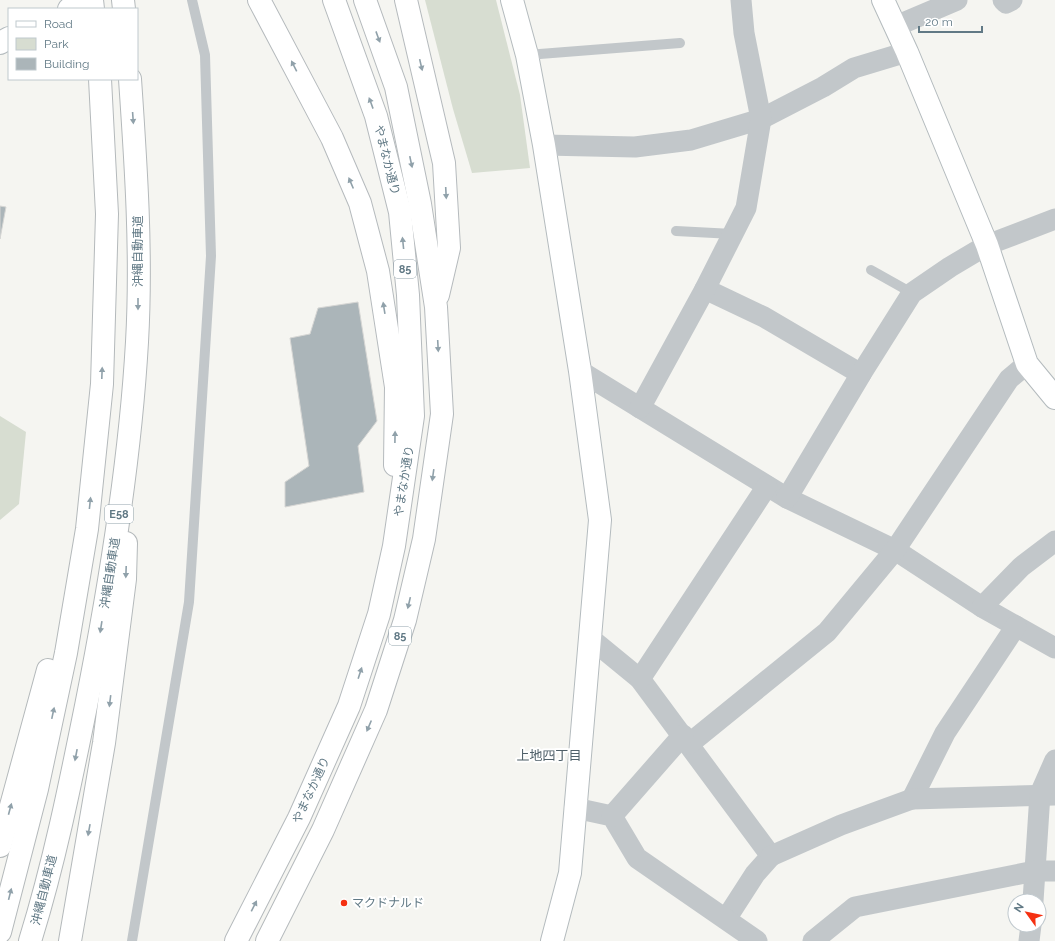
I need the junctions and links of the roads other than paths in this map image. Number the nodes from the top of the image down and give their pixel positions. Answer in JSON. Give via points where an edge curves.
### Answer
{"nodes":[{"id":1,"x":88,"y":0,"type":"edge"},
{"id":2,"x":192,"y":0,"type":"edge"},
{"id":3,"x":259,"y":0,"type":"edge"},
{"id":4,"x":334,"y":0,"type":"edge"},
{"id":5,"x":365,"y":0,"type":"edge"},
{"id":6,"x":406,"y":0,"type":"edge"},
{"id":7,"x":512,"y":0,"type":"edge"},
{"id":8,"x":741,"y":0,"type":"edge"},
{"id":9,"x":883,"y":0,"type":"edge"},
{"id":10,"x":1003,"y":0,"type":"edge"},
{"id":11,"x":1012,"y":0,"type":"edge"},
{"id":12,"x":952,"y":1,"type":"edge"},
{"id":13,"x":71,"y":8,"type":"edge"},
{"id":14,"x":896,"y":26,"type":"junction"},
{"id":15,"x":680,"y":43,"type":"dead end"},
{"id":16,"x":907,"y":52,"type":"junction"},
{"id":17,"x":527,"y":55,"type":"junction"},
{"id":18,"x":100,"y":80,"type":"edge"},
{"id":19,"x":130,"y":80,"type":"edge"},
{"id":20,"x":760,"y":119,"type":"junction"},
{"id":21,"x":544,"y":145,"type":"junction"},
{"id":22,"x":1055,"y":219,"type":"edge"},
{"id":23,"x":676,"y":231,"type":"dead end"},
{"id":24,"x":733,"y":234,"type":"junction"},
{"id":25,"x":987,"y":245,"type":"junction"},
{"id":26,"x":871,"y":270,"type":"dead end"},
{"id":27,"x":705,"y":290,"type":"junction"},
{"id":28,"x":912,"y":293,"type":"junction"},
{"id":29,"x":436,"y":307,"type":"junction"},
{"id":30,"x":1027,"y":364,"type":"junction"},
{"id":31,"x":580,"y":371,"type":"junction"},
{"id":32,"x":861,"y":374,"type":"junction"},
{"id":33,"x":1055,"y":398,"type":"edge"},
{"id":34,"x":640,"y":408,"type":"junction"},
{"id":35,"x":130,"y":436,"type":"junction"},
{"id":36,"x":767,"y":486,"type":"junction"},
{"id":37,"x":787,"y":498,"type":"junction"},
{"id":38,"x":87,"y":529,"type":"junction"},
{"id":39,"x":1055,"y":541,"type":"edge"},
{"id":40,"x":394,"y":546,"type":"junction"},
{"id":41,"x":896,"y":550,"type":"junction"},
{"id":42,"x":982,"y":607,"type":"junction"},
{"id":43,"x":1016,"y":626,"type":"junction"},
{"id":44,"x":590,"y":638,"type":"junction"},
{"id":45,"x":1055,"y":648,"type":"edge"},
{"id":46,"x":640,"y":679,"type":"junction"},
{"id":47,"x":686,"y":739,"type":"junction"},
{"id":48,"x":1055,"y":760,"type":"edge"},
{"id":49,"x":1048,"y":794,"type":"edge"},
{"id":50,"x":912,"y":799,"type":"junction"},
{"id":51,"x":576,"y":808,"type":"junction"},
{"id":52,"x":612,"y":816,"type":"junction"},
{"id":53,"x":0,"y":846,"type":"edge"},
{"id":54,"x":771,"y":856,"type":"junction"},
{"id":55,"x":1045,"y":871,"type":"edge"},
{"id":56,"x":1036,"y":893,"type":"edge"},
{"id":57,"x":726,"y":919,"type":"junction"},
{"id":58,"x":0,"y":932,"type":"edge"},
{"id":59,"x":748,"y":938,"type":"edge"},
{"id":60,"x":30,"y":941,"type":"edge"},
{"id":61,"x":70,"y":941,"type":"edge"},
{"id":62,"x":132,"y":941,"type":"edge"},
{"id":63,"x":236,"y":941,"type":"edge"},
{"id":64,"x":267,"y":941,"type":"edge"},
{"id":65,"x":552,"y":941,"type":"edge"},
{"id":66,"x":813,"y":941,"type":"edge"}],
"edges":[{"from":1,"to":13,"type":"main road"},
{"from":2,"to":62,"type":"lane","via":[[205,55],[210,279],[189,602]]},
{"from":40,"to":3,"type":"main road","one_way":true,"via":[[396,387],[378,271],[360,203],[332,138]]},
{"from":40,"to":4,"type":"main road","name":"やまなか通り","number":"85","one_way":true,"via":[[413,416],[408,295],[400,212],[376,116]]},
{"from":5,"to":29,"type":"main road","name":"やまなか通り","number":"85","one_way":true,"via":[[396,87],[420,204]]},
{"from":6,"to":29,"type":"main road","one_way":true,"via":[[444,163],[449,248]]},
{"from":7,"to":17,"type":"main road"},
{"from":8,"to":20,"type":"street","via":[[744,33]]},
{"from":9,"to":14,"type":"main road"},
{"from":10,"to":11,"type":"street","via":[[1006,3]]},
{"from":12,"to":14,"type":"street"},
{"from":14,"to":16,"type":"main road"},
{"from":15,"to":17,"type":"lane"},
{"from":16,"to":20,"type":"street","via":[[854,68]]},
{"from":16,"to":25,"type":"main road"},
{"from":17,"to":21,"type":"main road"},
{"from":38,"to":18,"type":"main road","number":"E58","one_way":true,"via":[[102,384],[107,214]]},
{"from":19,"to":35,"type":"main road","name":"沖縄自動車道","number":"E58","one_way":true,"via":[[138,200],[137,340]]},
{"from":20,"to":21,"type":"street","via":[[691,140],[635,147]]},
{"from":20,"to":24,"type":"street","via":[[746,208]]},
{"from":21,"to":31,"type":"main road"},
{"from":22,"to":25,"type":"street"},
{"from":23,"to":24,"type":"lane"},
{"from":24,"to":27,"type":"street"},
{"from":25,"to":28,"type":"street"},
{"from":25,"to":30,"type":"main road"},
{"from":26,"to":28,"type":"lane"},
{"from":27,"to":32,"type":"street","via":[[764,317]]},
{"from":27,"to":34,"type":"street"},
{"from":28,"to":32,"type":"street"},
{"from":29,"to":64,"type":"main road","name":"やまなか通り","number":"85","one_way":true,"via":[[442,414],[424,539],[405,620],[370,723],[323,830]]},
{"from":30,"to":33,"type":"main road"},
{"from":30,"to":41,"type":"street","via":[[1009,379]]},
{"from":31,"to":34,"type":"street"},
{"from":31,"to":44,"type":"main road","via":[[600,520]]},
{"from":32,"to":37,"type":"street"},
{"from":34,"to":36,"type":"street"},
{"from":35,"to":60,"type":"main road","name":"沖縄自動車道","number":"E58","one_way":true,"via":[[96,656],[69,793]]},
{"from":35,"to":61,"type":"main road","one_way":true,"via":[[125,579],[104,743]]},
{"from":36,"to":37,"type":"street"},
{"from":36,"to":46,"type":"street"},
{"from":37,"to":41,"type":"street"},
{"from":53,"to":38,"type":"main road","one_way":true},
{"from":58,"to":38,"type":"main road","number":"E58","one_way":true,"via":[[37,789],[66,653]]},
{"from":39,"to":42,"type":"street","via":[[1021,567]]},
{"from":63,"to":40,"type":"main road","name":"やまなか通り","number":"85","one_way":true,"via":[[299,818],[349,706],[378,614]]},
{"from":41,"to":42,"type":"street"},
{"from":41,"to":47,"type":"street","via":[[827,632]]},
{"from":42,"to":43,"type":"street"},
{"from":43,"to":45,"type":"street"},
{"from":43,"to":50,"type":"street","via":[[945,733]]},
{"from":44,"to":46,"type":"street"},
{"from":44,"to":51,"type":"main road"},
{"from":46,"to":47,"type":"street"},
{"from":47,"to":52,"type":"street"},
{"from":47,"to":54,"type":"street"},
{"from":48,"to":49,"type":"street"},
{"from":49,"to":50,"type":"street"},
{"from":49,"to":55,"type":"street"},
{"from":50,"to":54,"type":"street","via":[[841,825]]},
{"from":51,"to":52,"type":"street"},
{"from":51,"to":65,"type":"main road","via":[[570,873]]},
{"from":52,"to":57,"type":"street","via":[[637,858]]},
{"from":54,"to":57,"type":"street","via":[[755,874]]},
{"from":55,"to":56,"type":"street"},
{"from":55,"to":66,"type":"street","via":[[855,907]]},
{"from":57,"to":59,"type":"street"}]}
